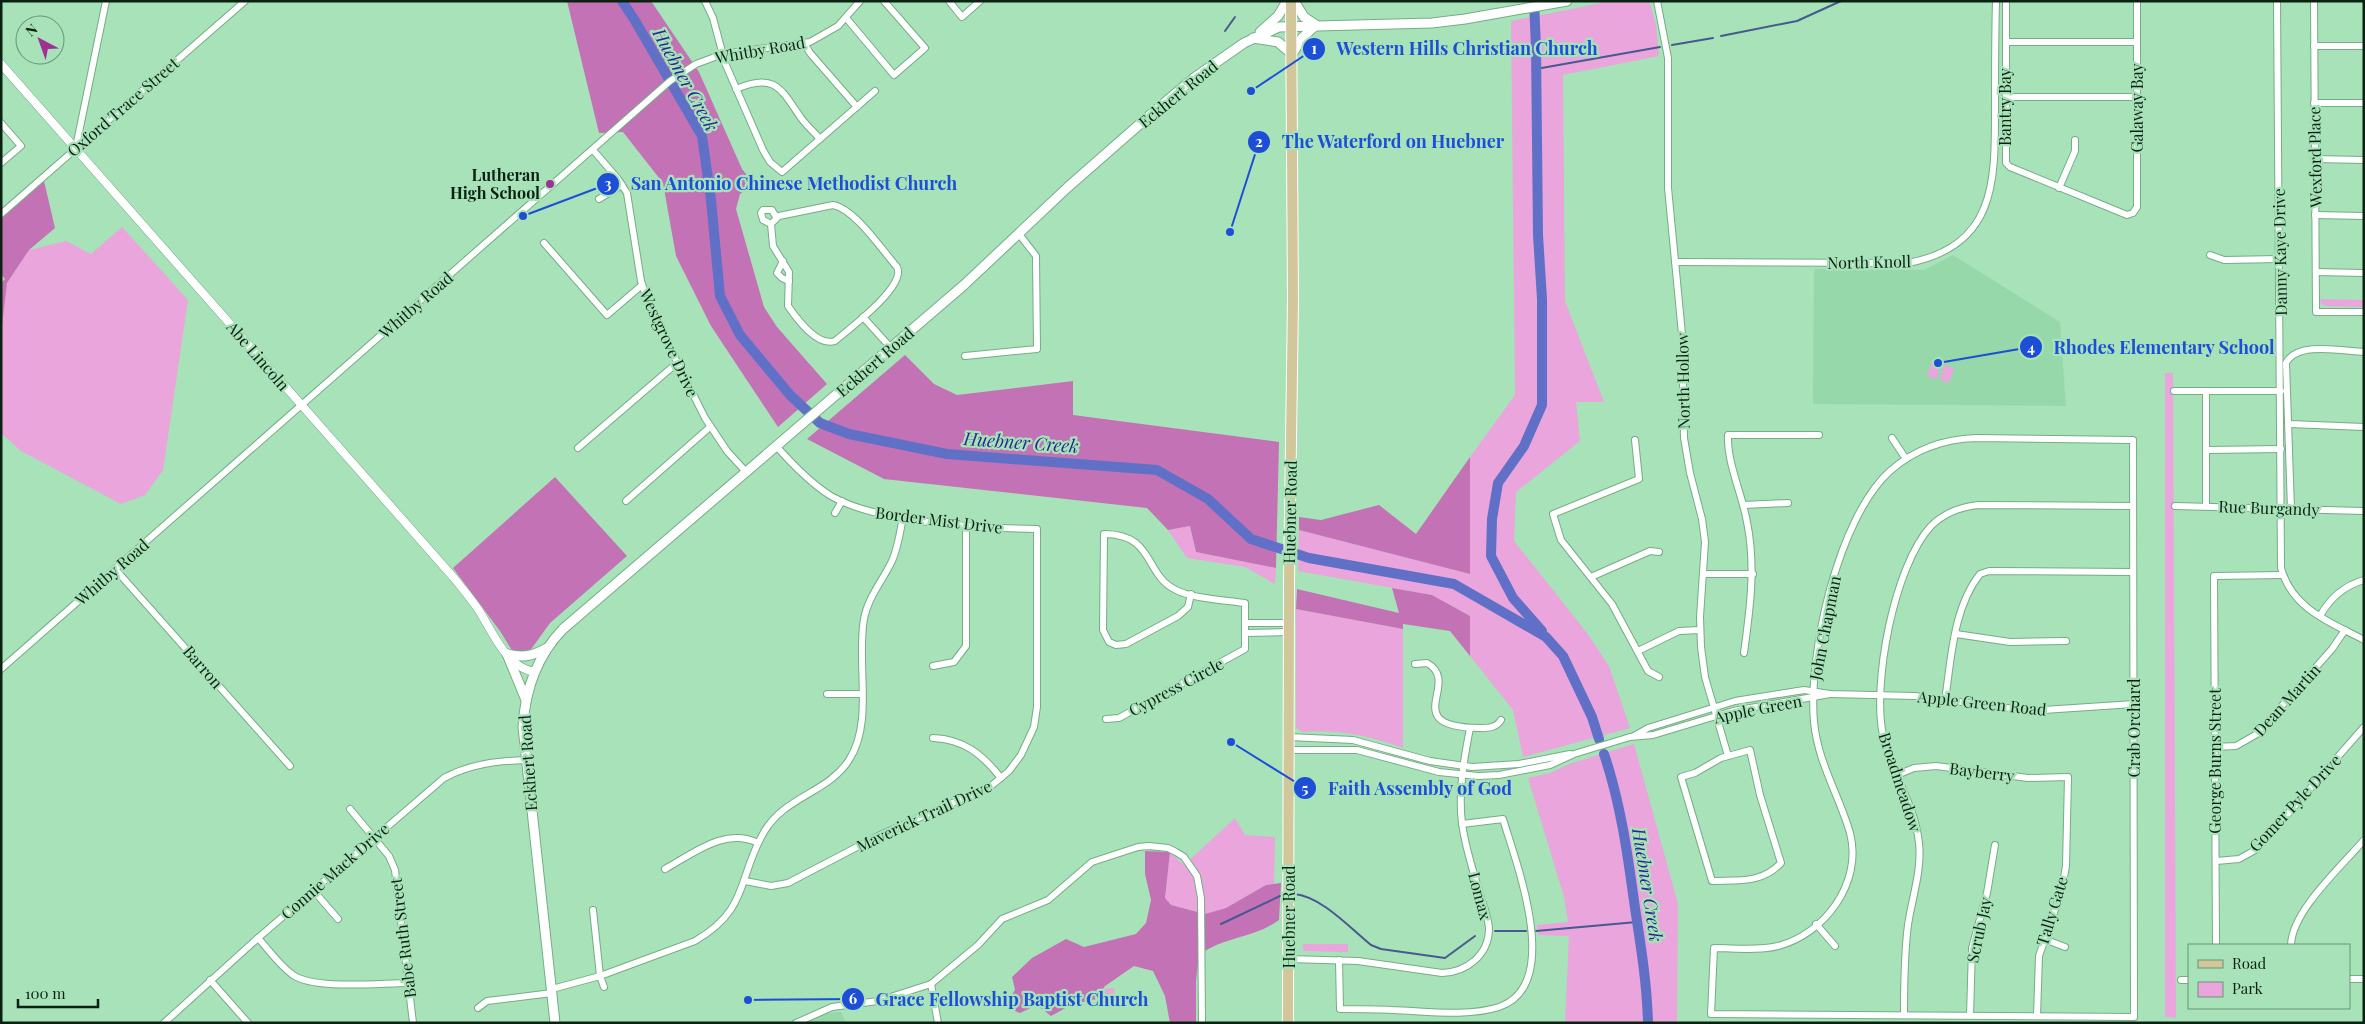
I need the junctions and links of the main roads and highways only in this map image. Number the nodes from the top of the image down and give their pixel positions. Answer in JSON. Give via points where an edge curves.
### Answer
{"nodes":[{"id":1,"x":1287,"y":1,"type":"edge"},
{"id":2,"x":1293,"y":1,"type":"edge"},
{"id":3,"x":1567,"y":1,"type":"edge"},
{"id":4,"x":1292,"y":26,"type":"junction"},
{"id":5,"x":1316,"y":26,"type":"junction"},
{"id":6,"x":1253,"y":38,"type":"junction"},
{"id":7,"x":1292,"y":54,"type":"junction"},
{"id":8,"x":547,"y":648,"type":"junction"},
{"id":9,"x":526,"y":700,"type":"junction"},
{"id":10,"x":555,"y":1023,"type":"edge"},
{"id":11,"x":1288,"y":1023,"type":"edge"}],
"edges":[{"from":1,"to":6,"type":"main road","via":[[1278,16]]},
{"from":2,"to":4,"type":"main road","name":"Huebner Road"},
{"from":2,"to":5,"type":"main road","via":[[1304,17]]},
{"from":3,"to":5,"type":"main road","name":"Eckhert Road","via":[[1465,20]]},
{"from":4,"to":5,"type":"main road","name":"Eckhert Road"},
{"from":4,"to":6,"type":"main road","name":"Eckhert Road"},
{"from":4,"to":7,"type":"main road","name":"Huebner Road"},
{"from":5,"to":7,"type":"main road","via":[[1302,38]]},
{"from":6,"to":7,"type":"main road","via":[[1278,42]]},
{"from":6,"to":8,"type":"main road","name":"Eckhert Road","via":[[1184,87],[1068,187],[892,348],[570,622]]},
{"from":7,"to":11,"type":"main road","name":"Huebner Road"},
{"from":8,"to":9,"type":"main road","name":"Eckhert Road","via":[[534,672]]},
{"from":8,"to":9,"type":"main road","via":[[531,656],[507,654]]},
{"from":9,"to":10,"type":"main road","name":"Eckhert Road","via":[[526,760]]}]}
